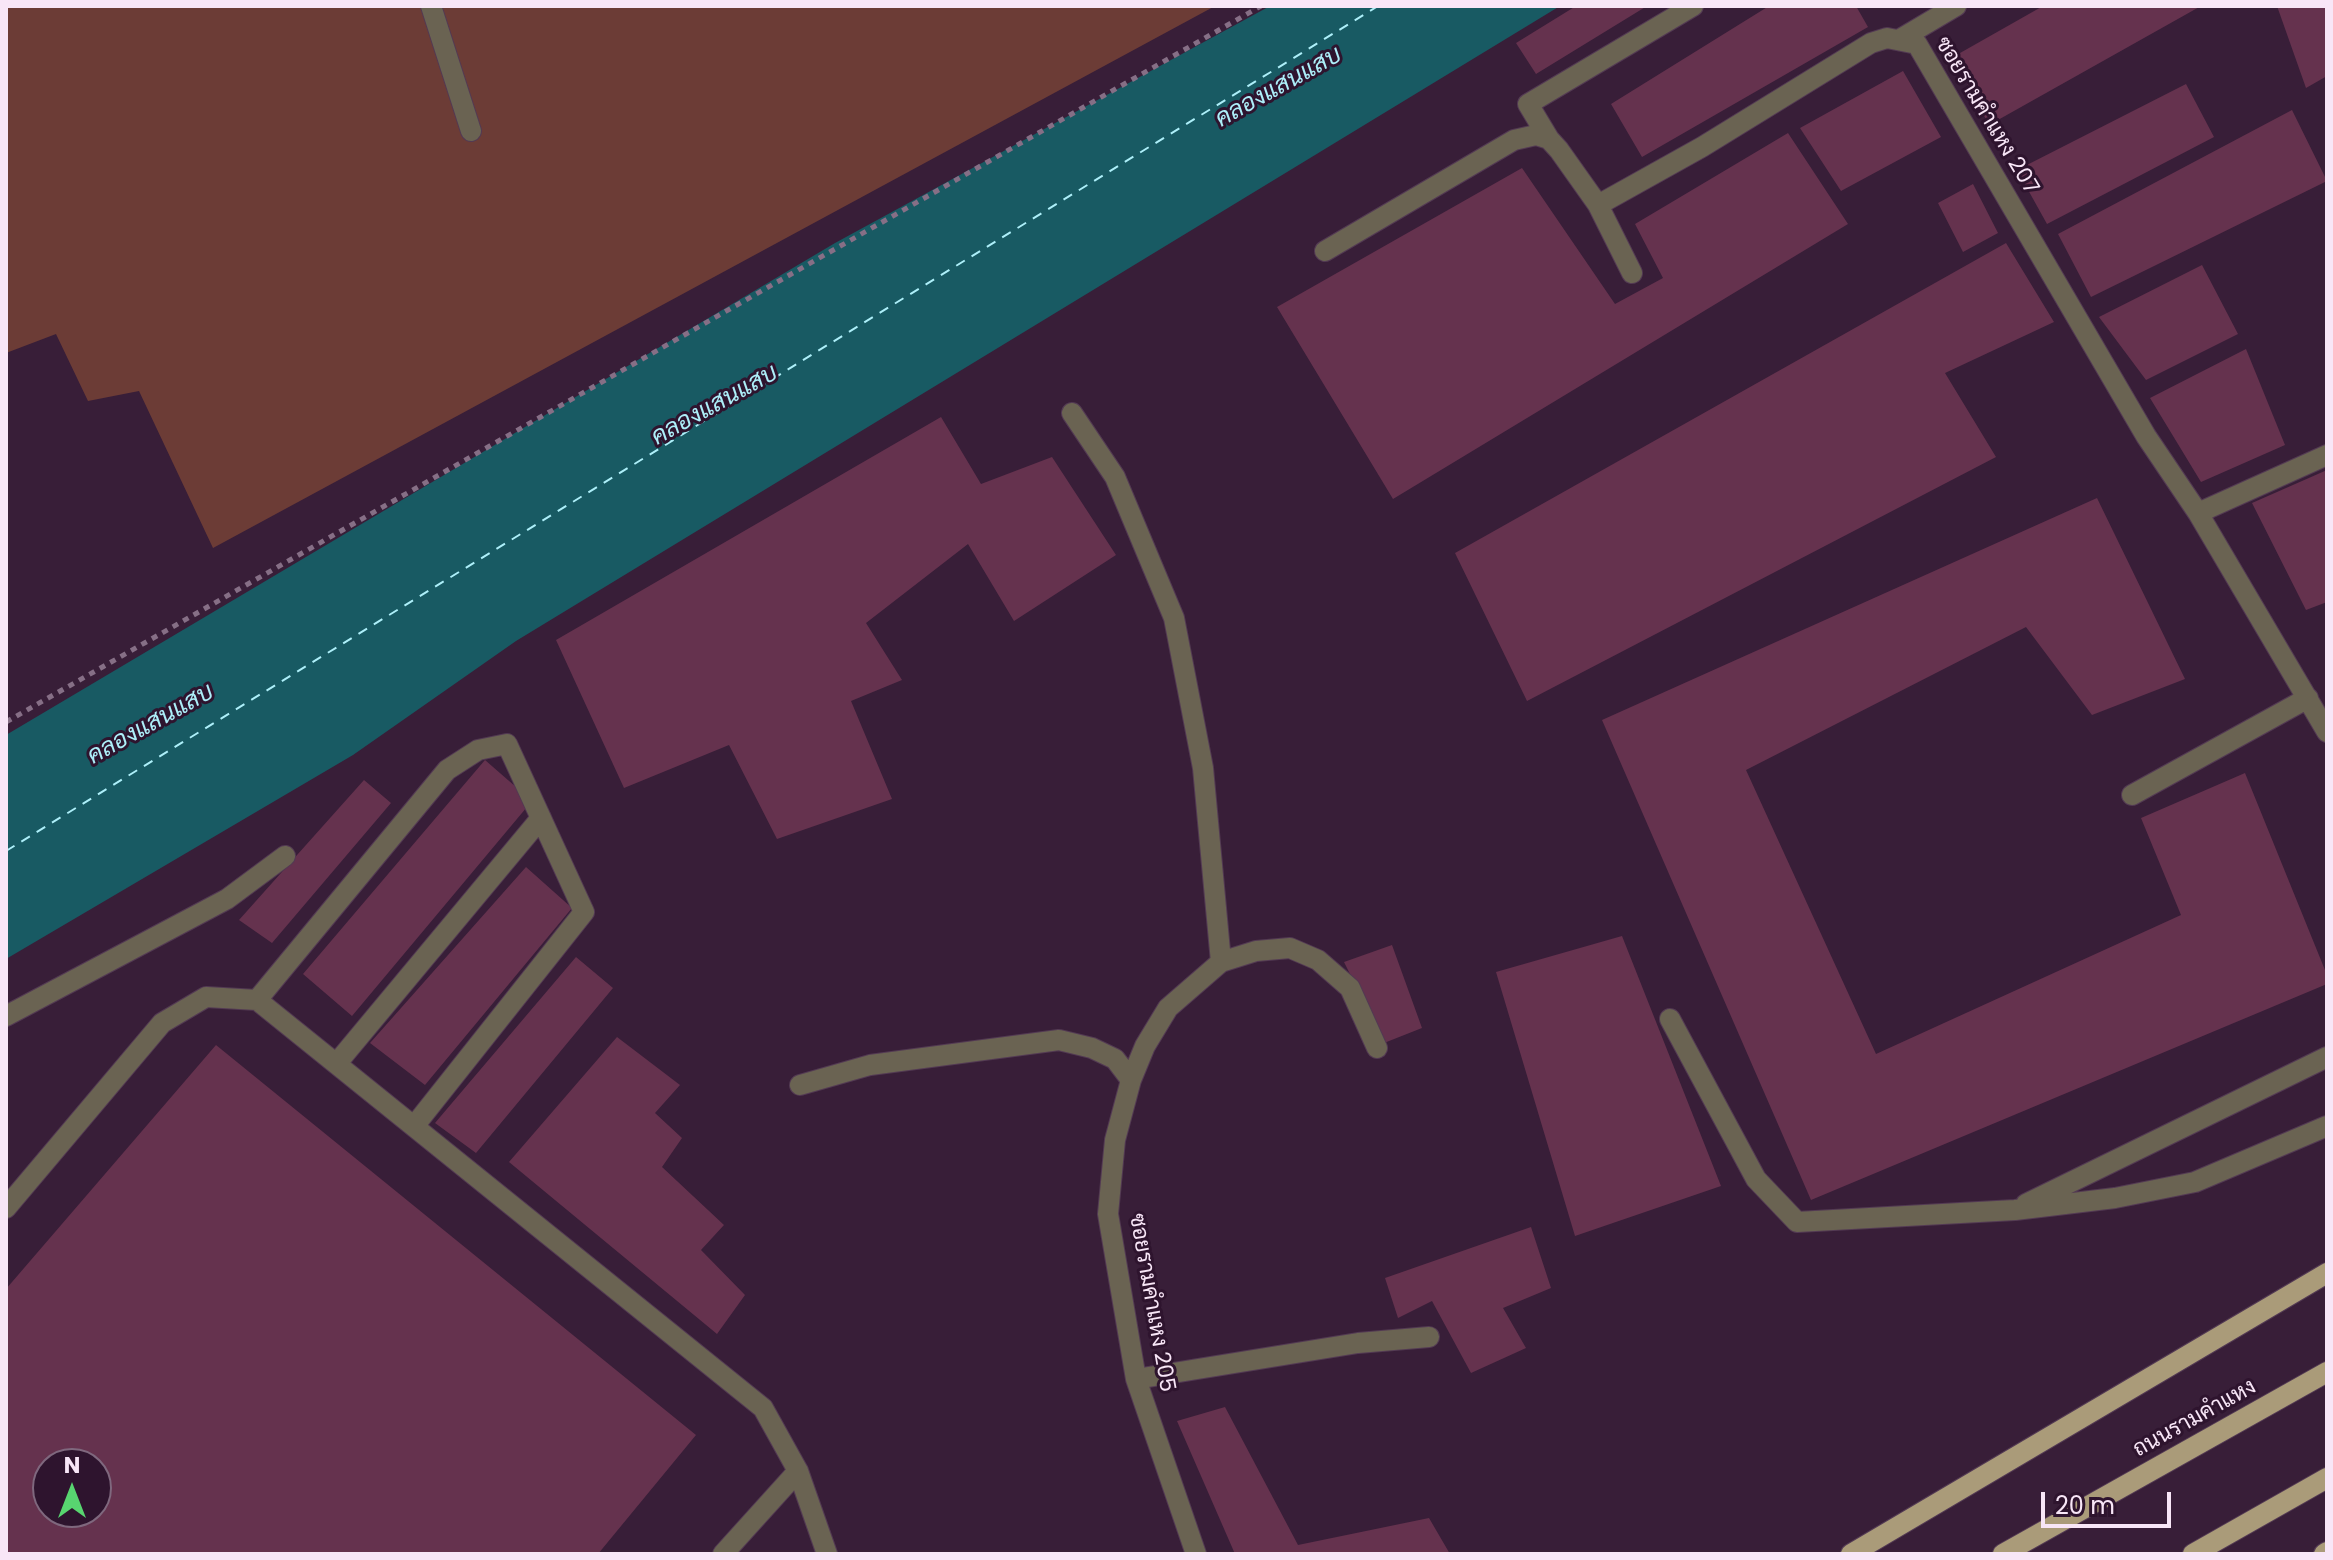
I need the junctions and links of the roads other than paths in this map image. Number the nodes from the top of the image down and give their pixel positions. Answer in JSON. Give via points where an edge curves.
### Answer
{"nodes":[{"id":1,"x":431,"y":6,"type":"edge"},
{"id":2,"x":1693,"y":6,"type":"edge"},
{"id":3,"x":1956,"y":6,"type":"edge"},
{"id":4,"x":1902,"y":38,"type":"junction"},
{"id":5,"x":471,"y":131,"type":"dead end"},
{"id":6,"x":1549,"y":139,"type":"junction"},
{"id":7,"x":1598,"y":205,"type":"junction"},
{"id":8,"x":1325,"y":251,"type":"dead end"},
{"id":9,"x":1632,"y":273,"type":"dead end"},
{"id":10,"x":1072,"y":413,"type":"dead end"},
{"id":11,"x":2327,"y":455,"type":"edge"},
{"id":12,"x":2198,"y":513,"type":"junction"},
{"id":13,"x":2308,"y":698,"type":"junction"},
{"id":14,"x":2327,"y":732,"type":"edge"},
{"id":15,"x":2132,"y":795,"type":"dead end"},
{"id":16,"x":541,"y":818,"type":"junction"},
{"id":17,"x":285,"y":856,"type":"dead end"},
{"id":18,"x":1221,"y":962,"type":"junction"},
{"id":19,"x":257,"y":1000,"type":"junction"},
{"id":20,"x":6,"y":1016,"type":"edge"},
{"id":21,"x":1670,"y":1019,"type":"dead end"},
{"id":22,"x":1377,"y":1048,"type":"dead end"},
{"id":23,"x":2327,"y":1057,"type":"edge"},
{"id":24,"x":337,"y":1063,"type":"junction"},
{"id":25,"x":1131,"y":1080,"type":"junction"},
{"id":26,"x":800,"y":1085,"type":"dead end"},
{"id":27,"x":415,"y":1125,"type":"junction"},
{"id":28,"x":2327,"y":1126,"type":"edge"},
{"id":29,"x":6,"y":1208,"type":"edge"},
{"id":30,"x":2015,"y":1210,"type":"junction"},
{"id":31,"x":2327,"y":1273,"type":"edge"},
{"id":32,"x":1429,"y":1337,"type":"dead end"},
{"id":33,"x":2327,"y":1372,"type":"edge"},
{"id":34,"x":1136,"y":1379,"type":"junction"},
{"id":35,"x":798,"y":1471,"type":"junction"},
{"id":36,"x":2327,"y":1478,"type":"edge"},
{"id":37,"x":723,"y":1554,"type":"edge"},
{"id":38,"x":827,"y":1554,"type":"edge"},
{"id":39,"x":1196,"y":1554,"type":"edge"},
{"id":40,"x":1851,"y":1554,"type":"edge"},
{"id":41,"x":2003,"y":1554,"type":"edge"},
{"id":42,"x":2193,"y":1554,"type":"edge"}],
"edges":[{"from":1,"to":5,"type":"street"},
{"from":2,"to":6,"type":"street","via":[[1528,104]]},
{"from":3,"to":4,"type":"street"},
{"from":4,"to":7,"type":"street","name":"ซอยรามคำแหง 207","via":[[1871,43]]},
{"from":4,"to":12,"type":"street","name":"ซอยรามคำแหง 207","via":[[1917,44],[2146,436]]},
{"from":6,"to":7,"type":"street"},
{"from":6,"to":8,"type":"street","via":[[1536,135],[1514,140]]},
{"from":7,"to":9,"type":"street"},
{"from":10,"to":18,"type":"street","via":[[1115,477],[1174,618],[1203,768]]},
{"from":11,"to":12,"type":"street"},
{"from":12,"to":13,"type":"street","name":"ซอยรามคำแหง 207"},
{"from":13,"to":14,"type":"street","name":"ซอยรามคำแหง 207"},
{"from":13,"to":15,"type":"street"},
{"from":16,"to":19,"type":"street","via":[[507,744],[478,750],[447,770]]},
{"from":16,"to":24,"type":"street"},
{"from":16,"to":27,"type":"street","via":[[584,912]]},
{"from":17,"to":20,"type":"street","via":[[227,899]]},
{"from":18,"to":22,"type":"street","name":"ซอยรามคำแหง 205","via":[[1290,948],[1318,960],[1350,988]]},
{"from":18,"to":25,"type":"street","name":"ซอยรามคำแหง 205","via":[[1168,1008]]},
{"from":19,"to":24,"type":"street"},
{"from":19,"to":29,"type":"street","via":[[206,997],[162,1023]]},
{"from":21,"to":30,"type":"street","via":[[1756,1179],[1797,1222]]},
{"from":23,"to":30,"type":"street"},
{"from":24,"to":27,"type":"street"},
{"from":25,"to":26,"type":"street","via":[[1115,1059],[1059,1040],[870,1065]]},
{"from":25,"to":34,"type":"street","name":"ซอยรามคำแหง 205","via":[[1115,1140],[1108,1214]]},
{"from":27,"to":35,"type":"street","via":[[763,1408]]},
{"from":28,"to":30,"type":"street","via":[[2195,1182]]},
{"from":31,"to":40,"type":"main road"},
{"from":32,"to":34,"type":"street","via":[[1345,1345]]},
{"from":33,"to":41,"type":"main road","name":"ถนนรามคำแหง"},
{"from":34,"to":39,"type":"street","name":"ซอยรามคำแหง 205"},
{"from":35,"to":37,"type":"street"},
{"from":35,"to":38,"type":"street"},
{"from":36,"to":42,"type":"main road"}]}
